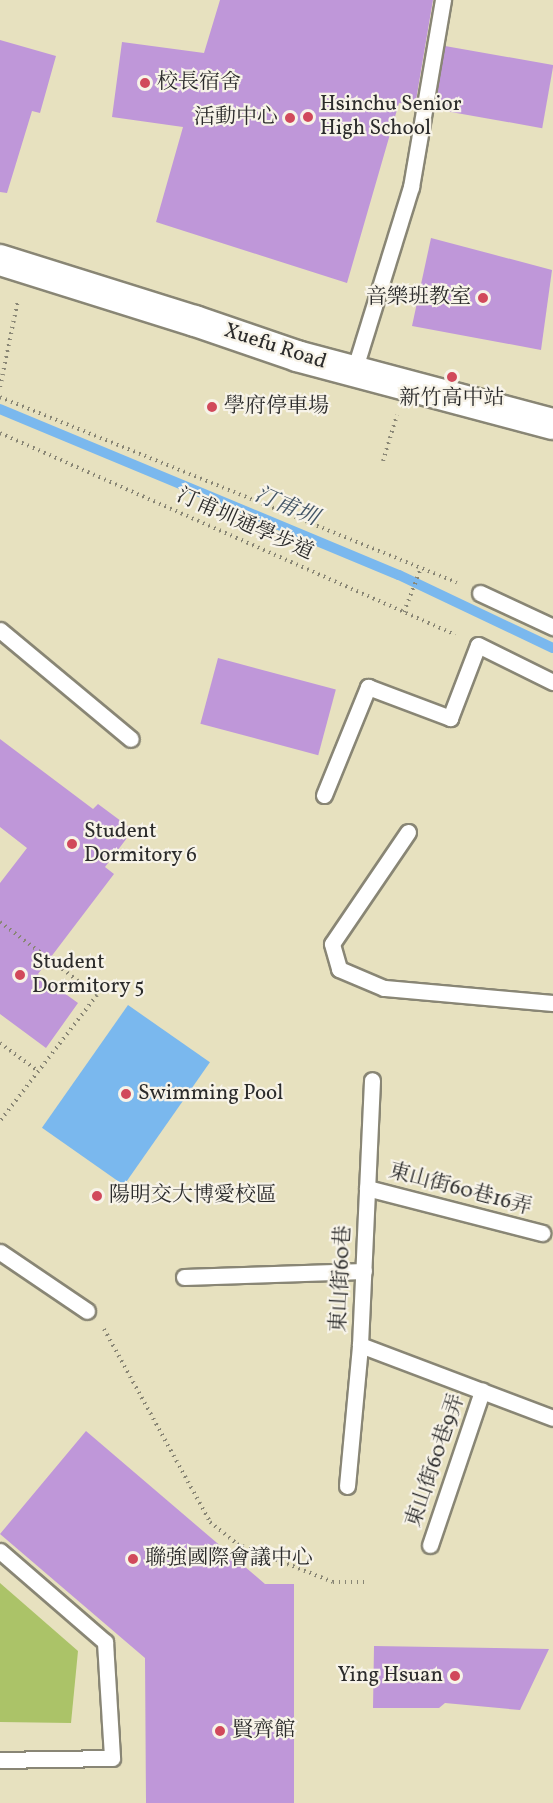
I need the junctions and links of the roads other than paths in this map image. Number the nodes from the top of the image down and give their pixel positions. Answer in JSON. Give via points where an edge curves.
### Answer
{"nodes":[{"id":1,"x":443,"y":0,"type":"edge"},
{"id":2,"x":12,"y":264,"type":"edge"},
{"id":3,"x":354,"y":371,"type":"junction"},
{"id":4,"x":553,"y":424,"type":"edge"},
{"id":5,"x":480,"y":593,"type":"road end"},
{"id":6,"x":553,"y":627,"type":"edge"},
{"id":7,"x":0,"y":630,"type":"edge"},
{"id":8,"x":553,"y":682,"type":"edge"},
{"id":9,"x":131,"y":739,"type":"dead end"},
{"id":10,"x":324,"y":795,"type":"dead end"},
{"id":11,"x":408,"y":832,"type":"dead end"},
{"id":12,"x":553,"y":1003,"type":"edge"},
{"id":13,"x":372,"y":1080,"type":"dead end"},
{"id":14,"x":368,"y":1188,"type":"junction"},
{"id":15,"x":542,"y":1233,"type":"dead end"},
{"id":16,"x":0,"y":1252,"type":"edge"},
{"id":17,"x":364,"y":1271,"type":"junction"},
{"id":18,"x":184,"y":1277,"type":"dead end"},
{"id":19,"x":87,"y":1311,"type":"road end"},
{"id":20,"x":360,"y":1345,"type":"junction"},
{"id":21,"x":482,"y":1391,"type":"junction"},
{"id":22,"x":553,"y":1418,"type":"edge"},
{"id":23,"x":347,"y":1486,"type":"dead end"},
{"id":24,"x":430,"y":1545,"type":"dead end"},
{"id":25,"x":0,"y":1551,"type":"edge"},
{"id":26,"x":0,"y":1760,"type":"edge"}],
"edges":[{"from":1,"to":3,"type":"lane","via":[[411,187]]},
{"from":2,"to":3,"type":"street","name":"Xuefu Road"},
{"from":3,"to":4,"type":"street","name":"Xuefu Road"},
{"from":5,"to":6,"type":"lane"},
{"from":7,"to":9,"type":"lane"},
{"from":8,"to":10,"type":"lane","via":[[478,645],[450,718],[368,687]]},
{"from":11,"to":12,"type":"lane","via":[[332,944],[339,969],[384,988]]},
{"from":13,"to":14,"type":"lane","name":"東山街60巷"},
{"from":14,"to":15,"type":"lane","name":"東山街60巷16弄"},
{"from":14,"to":17,"type":"lane","name":"東山街60巷"},
{"from":16,"to":19,"type":"lane"},
{"from":17,"to":18,"type":"lane"},
{"from":17,"to":20,"type":"lane","name":"東山街60巷"},
{"from":20,"to":21,"type":"lane","name":"東山街60巷"},
{"from":20,"to":23,"type":"lane"},
{"from":21,"to":22,"type":"lane","name":"東山街60巷"},
{"from":21,"to":24,"type":"lane","name":"東山街60巷9弄"},
{"from":25,"to":26,"type":"lane","via":[[105,1642],[112,1758]]}]}
